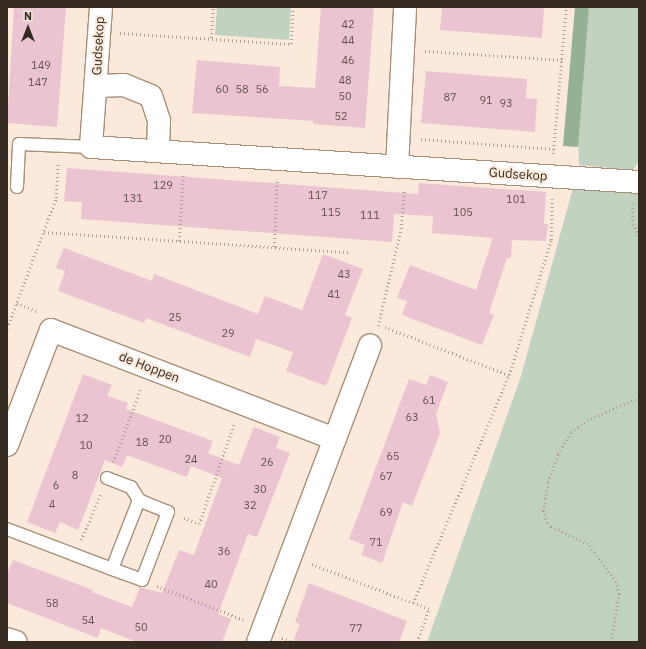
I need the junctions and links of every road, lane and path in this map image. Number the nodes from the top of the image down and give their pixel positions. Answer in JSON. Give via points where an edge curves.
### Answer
{"nodes":[{"id":1,"x":101,"y":7,"type":"edge"},
{"id":2,"x":213,"y":7,"type":"edge"},
{"id":3,"x":293,"y":7,"type":"edge"},
{"id":4,"x":405,"y":7,"type":"edge"},
{"id":5,"x":566,"y":7,"type":"edge"},
{"id":6,"x":100,"y":32,"type":"junction"},
{"id":7,"x":211,"y":38,"type":"junction"},
{"id":8,"x":403,"y":50,"type":"junction"},
{"id":9,"x":563,"y":60,"type":"junction"},
{"id":10,"x":97,"y":86,"type":"junction"},
{"id":11,"x":398,"y":138,"type":"junction"},
{"id":12,"x":59,"y":146,"type":"junction"},
{"id":13,"x":91,"y":147,"type":"junction"},
{"id":14,"x":554,"y":148,"type":"junction"},
{"id":15,"x":158,"y":150,"type":"junction"},
{"id":16,"x":185,"y":152,"type":"junction"},
{"id":17,"x":278,"y":159,"type":"junction"},
{"id":18,"x":401,"y":167,"type":"junction"},
{"id":19,"x":552,"y":177,"type":"junction"},
{"id":20,"x":636,"y":182,"type":"edge"},
{"id":21,"x":17,"y":187,"type":"dead end"},
{"id":22,"x":44,"y":232,"type":"junction"},
{"id":23,"x":639,"y":236,"type":"edge"},
{"id":24,"x":179,"y":241,"type":"junction"},
{"id":25,"x":274,"y":247,"type":"junction"},
{"id":26,"x":348,"y":252,"type":"dead end"},
{"id":27,"x":379,"y":324,"type":"junction"},
{"id":28,"x":7,"y":328,"type":"edge"},
{"id":29,"x":370,"y":345,"type":"joint"},
{"id":30,"x":509,"y":375,"type":"junction"},
{"id":31,"x":639,"y":398,"type":"edge"},
{"id":32,"x":241,"y":403,"type":"junction"},
{"id":33,"x":12,"y":414,"type":"edge"},
{"id":34,"x":334,"y":439,"type":"junction"},
{"id":35,"x":7,"y":445,"type":"edge"},
{"id":36,"x":107,"y":478,"type":"dead end"},
{"id":37,"x":139,"y":500,"type":"junction"},
{"id":38,"x":168,"y":512,"type":"junction"},
{"id":39,"x":7,"y":529,"type":"edge"},
{"id":40,"x":291,"y":556,"type":"junction"},
{"id":41,"x":112,"y":569,"type":"junction"},
{"id":42,"x":142,"y":580,"type":"junction"},
{"id":43,"x":413,"y":603,"type":"junction"},
{"id":44,"x":261,"y":635,"type":"edge"},
{"id":45,"x":7,"y":638,"type":"edge"},
{"id":46,"x":16,"y":642,"type":"edge"},
{"id":47,"x":417,"y":642,"type":"edge"},
{"id":48,"x":611,"y":642,"type":"edge"}],
"edges":[{"from":1,"to":6,"type":"street","name":"Gudsekop"},
{"from":2,"to":7,"type":"path"},
{"from":3,"to":7,"type":"path","via":[[291,44]]},
{"from":4,"to":8,"type":"street"},
{"from":5,"to":9,"type":"path"},
{"from":6,"to":7,"type":"path"},
{"from":6,"to":10,"type":"street","name":"Gudsekop"},
{"from":8,"to":9,"type":"path"},
{"from":8,"to":11,"type":"street"},
{"from":9,"to":14,"type":"path"},
{"from":10,"to":13,"type":"street","name":"Gudsekop"},
{"from":10,"to":15,"type":"street","name":"Gudsekop","via":[[124,85],[151,96],[159,121]]},
{"from":11,"to":14,"type":"path"},
{"from":11,"to":18,"type":"street"},
{"from":12,"to":13,"type":"lane"},
{"from":12,"to":21,"type":"lane","via":[[19,144]]},
{"from":12,"to":22,"type":"path","via":[[56,198]]},
{"from":13,"to":15,"type":"street","name":"Gudsekop"},
{"from":14,"to":19,"type":"path"},
{"from":15,"to":16,"type":"street","name":"Gudsekop"},
{"from":16,"to":17,"type":"street","name":"Gudsekop"},
{"from":16,"to":24,"type":"path"},
{"from":17,"to":18,"type":"street","name":"Gudsekop"},
{"from":17,"to":25,"type":"path"},
{"from":18,"to":19,"type":"street","name":"Gudsekop"},
{"from":18,"to":27,"type":"path","via":[[400,229]]},
{"from":19,"to":20,"type":"street","name":"Gudsekop"},
{"from":19,"to":30,"type":"path","via":[[551,240]]},
{"from":20,"to":23,"type":"path","via":[[633,224]]},
{"from":22,"to":24,"type":"path"},
{"from":22,"to":28,"type":"path"},
{"from":24,"to":25,"type":"path"},
{"from":25,"to":26,"type":"path"},
{"from":27,"to":29,"type":"path"},
{"from":27,"to":30,"type":"path"},
{"from":29,"to":34,"type":"street"},
{"from":30,"to":43,"type":"path"},
{"from":31,"to":48,"type":"path","via":[[587,420],[571,432],[558,454],[550,475],[543,511],[551,527],[588,544],[616,582],[619,594]]},
{"from":32,"to":33,"type":"street","name":"de Hoppen","via":[[51,330]]},
{"from":32,"to":34,"type":"street","name":"de Hoppen"},
{"from":32,"to":38,"type":"path","via":[[199,524]]},
{"from":33,"to":35,"type":"street","name":"de Hoppen"},
{"from":34,"to":40,"type":"street"},
{"from":36,"to":37,"type":"lane","via":[[132,487]]},
{"from":37,"to":38,"type":"lane"},
{"from":37,"to":41,"type":"lane"},
{"from":38,"to":42,"type":"lane"},
{"from":39,"to":41,"type":"lane"},
{"from":40,"to":43,"type":"path"},
{"from":40,"to":44,"type":"street"},
{"from":41,"to":42,"type":"lane"},
{"from":42,"to":44,"type":"path"},
{"from":43,"to":47,"type":"path","via":[[429,609]]},
{"from":45,"to":46,"type":"street"}]}
